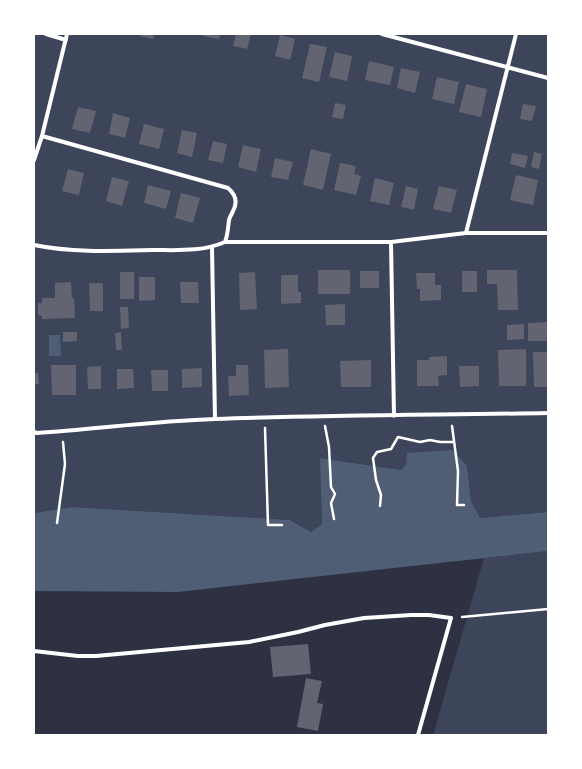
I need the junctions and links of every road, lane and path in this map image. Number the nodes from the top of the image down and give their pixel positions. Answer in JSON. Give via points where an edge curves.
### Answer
{"nodes":[{"id":1,"x":46,"y":34,"type":"edge"},
{"id":2,"x":67,"y":34,"type":"edge"},
{"id":3,"x":382,"y":34,"type":"edge"},
{"id":4,"x":516,"y":34,"type":"edge"},
{"id":5,"x":66,"y":40,"type":"junction"},
{"id":6,"x":508,"y":68,"type":"junction"},
{"id":7,"x":548,"y":78,"type":"edge"},
{"id":8,"x":42,"y":136,"type":"junction"},
{"id":9,"x":34,"y":160,"type":"edge"},
{"id":10,"x":466,"y":233,"type":"junction"},
{"id":11,"x":548,"y":233,"type":"edge"},
{"id":12,"x":225,"y":242,"type":"junction"},
{"id":13,"x":391,"y":242,"type":"junction"},
{"id":14,"x":34,"y":245,"type":"edge"},
{"id":15,"x":212,"y":248,"type":"junction"},
{"id":16,"x":548,"y":413,"type":"edge"},
{"id":17,"x":451,"y":415,"type":"junction"},
{"id":18,"x":394,"y":416,"type":"junction"},
{"id":19,"x":324,"y":417,"type":"junction"},
{"id":20,"x":265,"y":418,"type":"junction"},
{"id":21,"x":215,"y":419,"type":"junction"},
{"id":22,"x":62,"y":431,"type":"junction"},
{"id":23,"x":34,"y":432,"type":"edge"},
{"id":24,"x":454,"y":442,"type":"junction"},
{"id":25,"x":464,"y":505,"type":"dead end"},
{"id":26,"x":380,"y":506,"type":"dead end"},
{"id":27,"x":334,"y":519,"type":"dead end"},
{"id":28,"x":57,"y":523,"type":"dead end"},
{"id":29,"x":282,"y":525,"type":"dead end"},
{"id":30,"x":548,"y":609,"type":"edge"},
{"id":31,"x":451,"y":618,"type":"junction"},
{"id":32,"x":34,"y":651,"type":"edge"},
{"id":33,"x":418,"y":735,"type":"edge"}],
"edges":[{"from":1,"to":5,"type":"street"},
{"from":2,"to":5,"type":"street"},
{"from":3,"to":6,"type":"street"},
{"from":4,"to":6,"type":"street"},
{"from":5,"to":8,"type":"street"},
{"from":6,"to":7,"type":"street"},
{"from":6,"to":10,"type":"street"},
{"from":8,"to":9,"type":"street"},
{"from":8,"to":12,"type":"street","via":[[228,188],[234,192],[235,209],[230,218]]},
{"from":10,"to":11,"type":"street"},
{"from":10,"to":13,"type":"street"},
{"from":12,"to":13,"type":"street"},
{"from":12,"to":15,"type":"street"},
{"from":13,"to":18,"type":"street"},
{"from":14,"to":15,"type":"street","via":[[109,252]]},
{"from":15,"to":21,"type":"street"},
{"from":16,"to":17,"type":"street"},
{"from":17,"to":18,"type":"street"},
{"from":17,"to":24,"type":"path"},
{"from":18,"to":19,"type":"street"},
{"from":19,"to":20,"type":"street"},
{"from":19,"to":27,"type":"path","via":[[331,487],[335,494],[331,503]]},
{"from":20,"to":21,"type":"street"},
{"from":20,"to":29,"type":"path","via":[[268,525]]},
{"from":21,"to":22,"type":"street"},
{"from":22,"to":23,"type":"street"},
{"from":22,"to":28,"type":"path","via":[[65,464]]},
{"from":24,"to":25,"type":"path","via":[[458,471],[456,505]]},
{"from":24,"to":26,"type":"path","via":[[420,442],[398,437],[390,450],[377,452],[374,458],[376,480],[381,495]]},
{"from":30,"to":31,"type":"path"},
{"from":31,"to":32,"type":"street","via":[[411,615],[364,618],[249,642],[96,656]]},
{"from":31,"to":33,"type":"street"}]}
